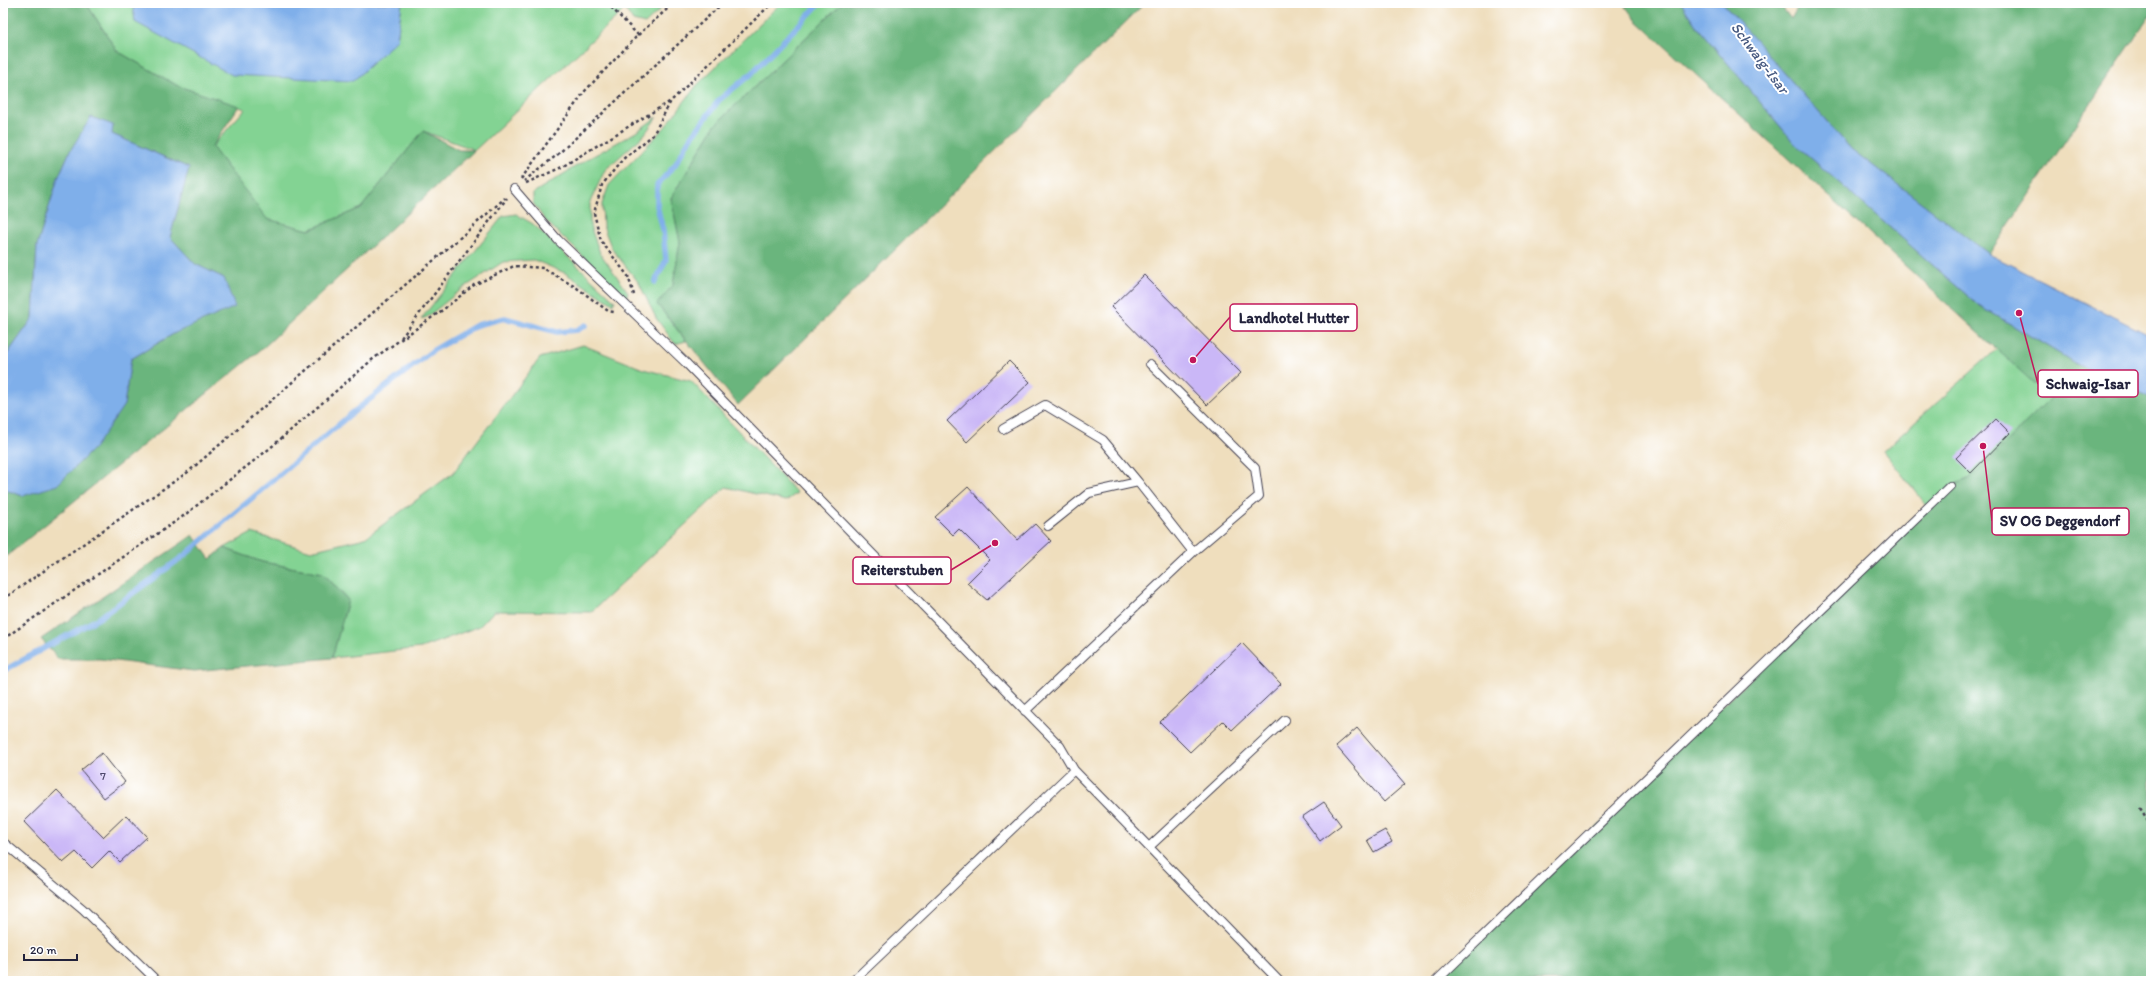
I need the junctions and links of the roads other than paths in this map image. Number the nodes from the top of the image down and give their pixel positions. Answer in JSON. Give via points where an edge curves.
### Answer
{"nodes":[{"id":1,"x":514,"y":189,"type":"road end"},
{"id":2,"x":1150,"y":364,"type":"dead end"},
{"id":3,"x":1003,"y":429,"type":"dead end"},
{"id":4,"x":1138,"y":482,"type":"junction"},
{"id":5,"x":1950,"y":486,"type":"dead end"},
{"id":6,"x":1048,"y":526,"type":"dead end"},
{"id":7,"x":1193,"y":552,"type":"junction"},
{"id":8,"x":1025,"y":711,"type":"junction"},
{"id":9,"x":1285,"y":720,"type":"dead end"},
{"id":10,"x":1074,"y":770,"type":"junction"},
{"id":11,"x":3,"y":842,"type":"edge"},
{"id":12,"x":1149,"y":847,"type":"junction"},
{"id":13,"x":158,"y":981,"type":"edge"},
{"id":14,"x":853,"y":981,"type":"edge"},
{"id":15,"x":1280,"y":981,"type":"edge"},
{"id":16,"x":1436,"y":981,"type":"edge"}],
"edges":[{"from":1,"to":8,"type":"lane","via":[[558,240],[697,373]]},
{"from":2,"to":7,"type":"lane","via":[[1255,468],[1259,496]]},
{"from":3,"to":4,"type":"lane","via":[[1045,405],[1103,440]]},
{"from":4,"to":6,"type":"lane","via":[[1089,493]]},
{"from":4,"to":7,"type":"lane"},
{"from":5,"to":16,"type":"lane"},
{"from":7,"to":8,"type":"lane"},
{"from":8,"to":10,"type":"lane","via":[[1060,746]]},
{"from":9,"to":12,"type":"lane"},
{"from":10,"to":12,"type":"lane"},
{"from":10,"to":14,"type":"lane"},
{"from":11,"to":13,"type":"lane","via":[[83,909]]},
{"from":12,"to":15,"type":"lane"}]}
